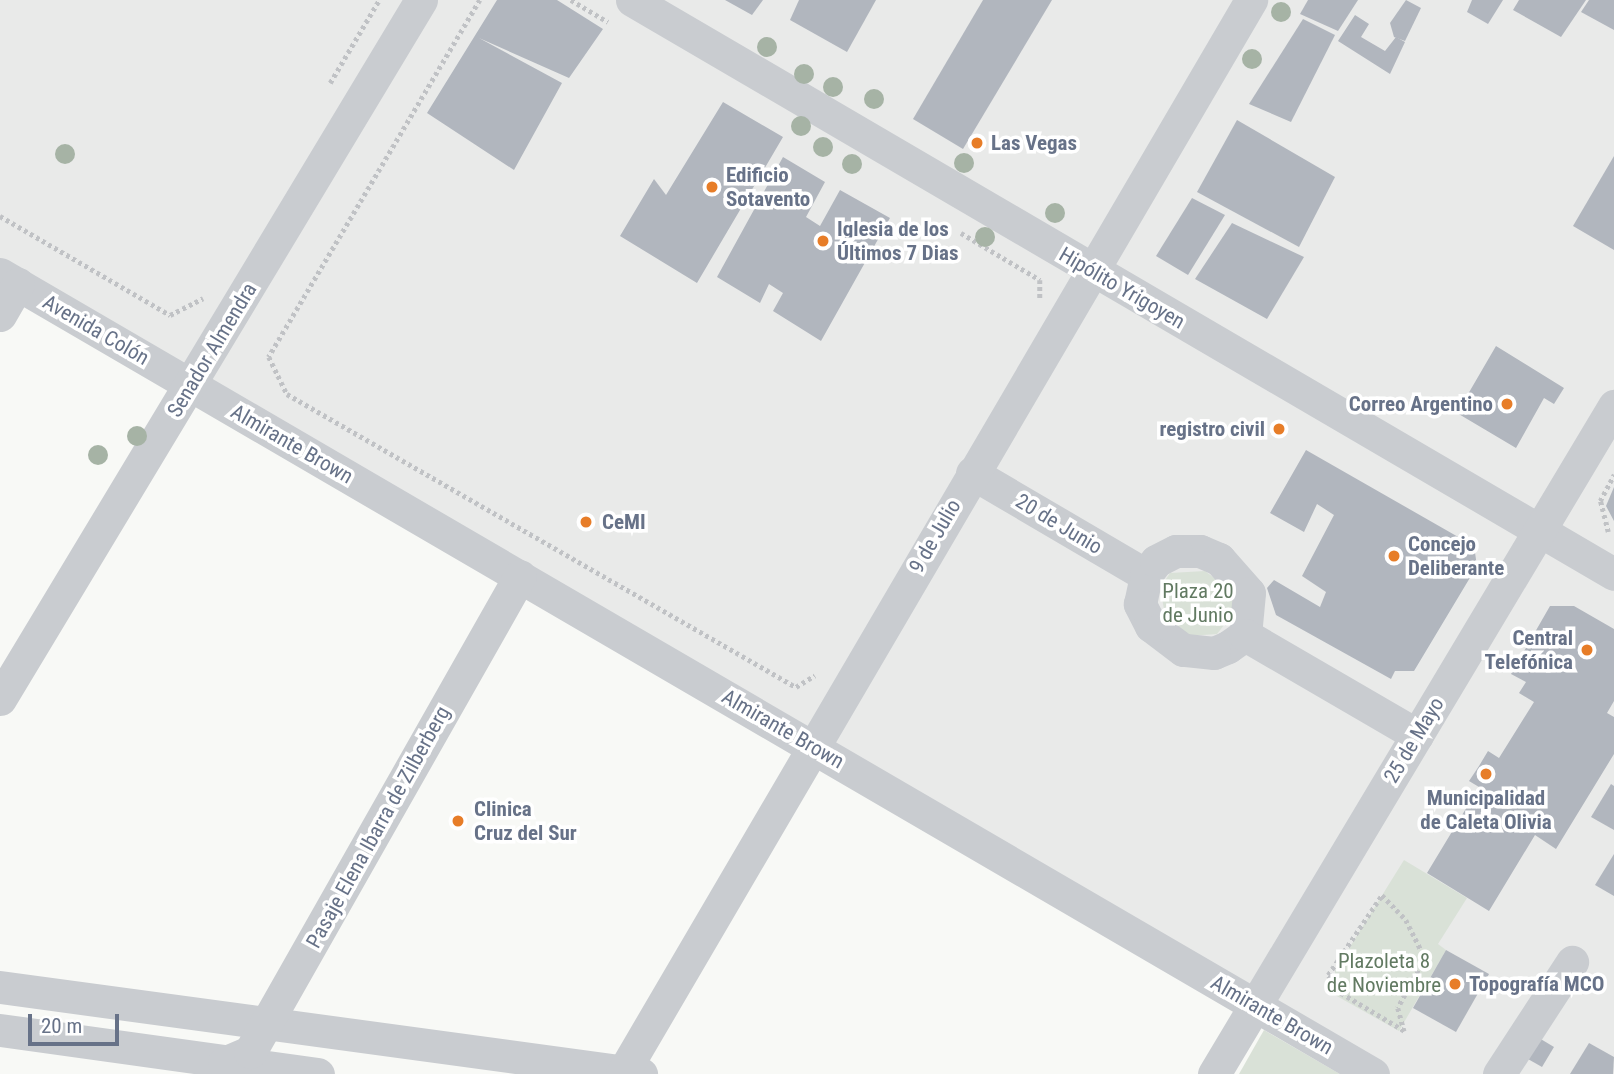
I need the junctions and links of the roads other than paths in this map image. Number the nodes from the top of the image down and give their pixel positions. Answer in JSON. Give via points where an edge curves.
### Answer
{"nodes":[{"id":1,"x":421,"y":0,"type":"edge"},
{"id":2,"x":632,"y":0,"type":"edge"},
{"id":3,"x":1251,"y":0,"type":"edge"},
{"id":4,"x":1094,"y":271,"type":"junction"},
{"id":5,"x":9,"y":279,"type":"edge"},
{"id":6,"x":0,"y":315,"type":"edge"},
{"id":7,"x":192,"y":386,"type":"junction"},
{"id":8,"x":1614,"y":406,"type":"edge"},
{"id":9,"x":972,"y":472,"type":"junction"},
{"id":10,"x":1541,"y":531,"type":"junction"},
{"id":11,"x":1614,"y":574,"type":"edge"},
{"id":12,"x":1146,"y":575,"type":"junction"},
{"id":13,"x":520,"y":576,"type":"junction"},
{"id":14,"x":1245,"y":635,"type":"junction"},
{"id":15,"x":0,"y":699,"type":"edge"},
{"id":16,"x":1417,"y":735,"type":"junction"},
{"id":17,"x":813,"y":746,"type":"junction"},
{"id":18,"x":1572,"y":962,"type":"dead end"},
{"id":19,"x":0,"y":987,"type":"edge"},
{"id":20,"x":1255,"y":1005,"type":"junction"},
{"id":21,"x":266,"y":1025,"type":"junction"},
{"id":22,"x":0,"y":1030,"type":"edge"},
{"id":23,"x":223,"y":1063,"type":"junction"},
{"id":24,"x":298,"y":1073,"type":"edge"},
{"id":25,"x":629,"y":1073,"type":"edge"},
{"id":26,"x":1214,"y":1074,"type":"edge"},
{"id":27,"x":1373,"y":1074,"type":"edge"},
{"id":28,"x":1499,"y":1074,"type":"edge"}],
"edges":[{"from":1,"to":7,"type":"street","name":"Senador Almendra"},
{"from":2,"to":4,"type":"street","name":"Hipólito Yrigoyen"},
{"from":3,"to":4,"type":"street","name":"9 de Julio"},
{"from":4,"to":9,"type":"street","name":"9 de Julio"},
{"from":4,"to":10,"type":"street","name":"Hipólito Yrigoyen"},
{"from":5,"to":6,"type":"street"},
{"from":5,"to":7,"type":"street","name":"Avenida Colón"},
{"from":7,"to":13,"type":"street","name":"Almirante Brown"},
{"from":7,"to":15,"type":"street","name":"Senador Almendra"},
{"from":8,"to":10,"type":"street","name":"25 de Mayo"},
{"from":9,"to":12,"type":"street","name":"20 de Junio"},
{"from":9,"to":17,"type":"street","name":"9 de Julio"},
{"from":10,"to":11,"type":"street","name":"Hipólito Yrigoyen"},
{"from":10,"to":16,"type":"street","name":"25 de Mayo"},
{"from":12,"to":14,"type":"street","via":[[1140,604],[1151,626],[1183,650],[1214,653]]},
{"from":12,"to":14,"type":"street","via":[[1156,561],[1176,551],[1200,551],[1219,559],[1249,593]]},
{"from":13,"to":17,"type":"street","name":"Almirante Brown"},
{"from":13,"to":21,"type":"street","name":"Pasaje Elena Ibarra de Zilberberg"},
{"from":14,"to":16,"type":"street"},
{"from":16,"to":20,"type":"street","name":"25 de Mayo"},
{"from":17,"to":20,"type":"street","name":"Almirante Brown"},
{"from":17,"to":25,"type":"street","name":"9 de Julio"},
{"from":18,"to":28,"type":"street"},
{"from":19,"to":21,"type":"street"},
{"from":20,"to":26,"type":"street","name":"25 de Mayo"},
{"from":20,"to":27,"type":"street","name":"Almirante Brown"},
{"from":21,"to":23,"type":"street","name":"Pasaje Elena Ibarra de Zilberberg","via":[[250,1052]]},
{"from":21,"to":25,"type":"street"},
{"from":22,"to":23,"type":"street"},
{"from":23,"to":24,"type":"street"}]}
